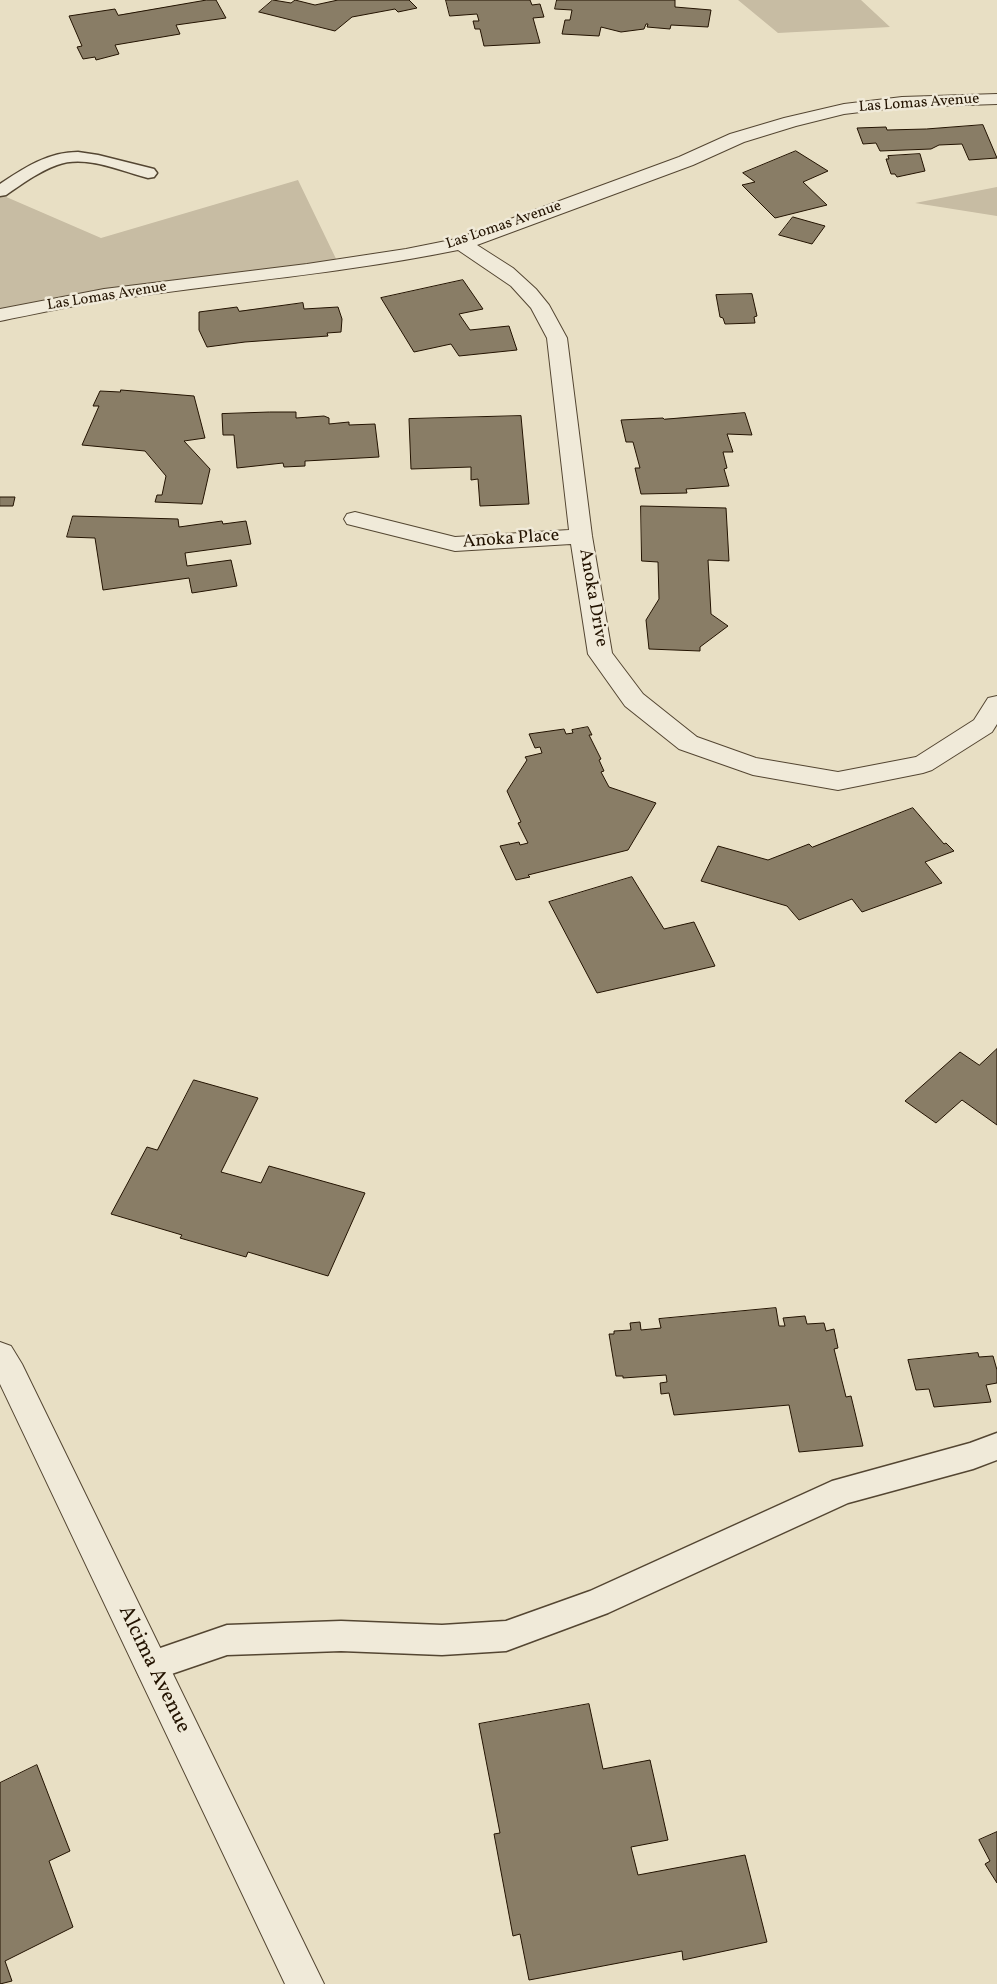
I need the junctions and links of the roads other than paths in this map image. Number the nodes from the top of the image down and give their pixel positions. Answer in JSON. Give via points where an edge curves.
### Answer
{"nodes":[{"id":1,"x":997,"y":99,"type":"edge"},
{"id":2,"x":148,"y":173,"type":"dead end"},
{"id":3,"x":0,"y":191,"type":"edge"},
{"id":4,"x":461,"y":244,"type":"junction"},
{"id":5,"x":0,"y":315,"type":"edge"},
{"id":6,"x":355,"y":519,"type":"dead end"},
{"id":7,"x":581,"y":536,"type":"junction"},
{"id":8,"x":997,"y":704,"type":"edge"},
{"id":9,"x":0,"y":1356,"type":"edge"},
{"id":10,"x":997,"y":1446,"type":"edge"},
{"id":11,"x":151,"y":1666,"type":"junction"},
{"id":12,"x":305,"y":1984,"type":"edge"}],
"edges":[{"from":1,"to":4,"type":"street","name":"Las Lomas Avenue","via":[[902,102],[844,109],[790,122],[737,138],[686,161]]},
{"from":2,"to":3,"type":"lane","via":[[84,157],[69,157],[53,161]]},
{"from":4,"to":5,"type":"street","name":"Las Lomas Avenue","via":[[307,270],[104,295]]},
{"from":4,"to":7,"type":"street","name":"Anoka Drive","via":[[524,285],[547,314],[557,338]]},
{"from":6,"to":7,"type":"street","name":"Anoka Place","via":[[455,544]]},
{"from":7,"to":8,"type":"street","name":"Anoka Drive","via":[[600,654],[634,700],[688,743],[754,766],[838,781],[923,764],[983,726]]},
{"from":9,"to":11,"type":"street","name":"Alcima Avenue"},
{"from":10,"to":11,"type":"lane","via":[[973,1456],[843,1492],[597,1603],[506,1636],[442,1640],[341,1636],[227,1640]]},
{"from":11,"to":12,"type":"street","name":"Alcima Avenue"}]}
